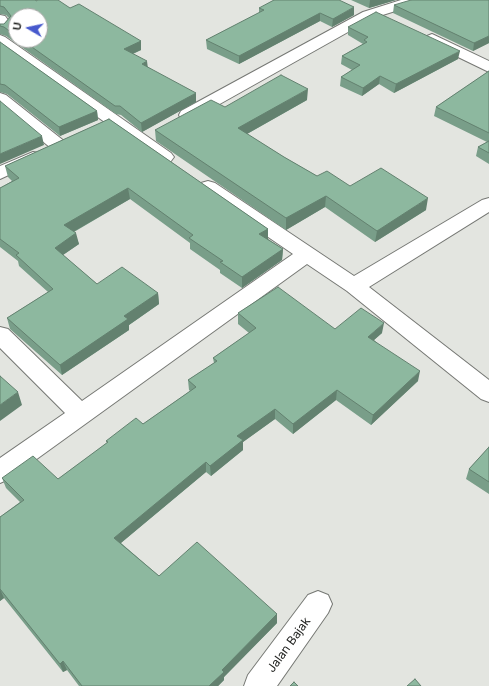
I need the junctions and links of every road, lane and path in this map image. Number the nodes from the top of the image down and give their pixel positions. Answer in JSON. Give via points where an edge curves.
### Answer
{"nodes":[{"id":1,"x":416,"y":0,"type":"edge"},
{"id":2,"x":366,"y":12,"type":"junction"},
{"id":3,"x":0,"y":19,"type":"edge"},
{"id":4,"x":396,"y":22,"type":"edge"},
{"id":5,"x":0,"y":28,"type":"edge"},
{"id":6,"x":418,"y":33,"type":"edge"},
{"id":7,"x":0,"y":40,"type":"edge"},
{"id":8,"x":489,"y":67,"type":"edge"},
{"id":9,"x":0,"y":98,"type":"edge"},
{"id":10,"x":114,"y":120,"type":"junction"},
{"id":11,"x":175,"y":122,"type":"edge"},
{"id":12,"x":93,"y":130,"type":"edge"},
{"id":13,"x":177,"y":166,"type":"edge"},
{"id":14,"x":0,"y":173,"type":"edge"},
{"id":15,"x":196,"y":179,"type":"edge"},
{"id":16,"x":489,"y":204,"type":"edge"},
{"id":17,"x":306,"y":255,"type":"junction"},
{"id":18,"x":354,"y":286,"type":"junction"},
{"id":19,"x":0,"y":335,"type":"edge"},
{"id":20,"x":489,"y":393,"type":"edge"},
{"id":21,"x":81,"y":415,"type":"junction"},
{"id":22,"x":0,"y":472,"type":"edge"},
{"id":23,"x":318,"y":604,"type":"dead end"},
{"id":24,"x":259,"y":686,"type":"edge"}],
"edges":[{"from":1,"to":2,"type":"street"},
{"from":2,"to":4,"type":"street"},
{"from":2,"to":11,"type":"street"},
{"from":3,"to":5,"type":"street","via":[[4,24]]},
{"from":6,"to":8,"type":"street"},
{"from":7,"to":10,"type":"street"},
{"from":9,"to":14,"type":"street","via":[[65,142]]},
{"from":10,"to":12,"type":"street"},
{"from":10,"to":13,"type":"street","via":[[148,137]]},
{"from":15,"to":17,"type":"street"},
{"from":16,"to":18,"type":"street"},
{"from":17,"to":18,"type":"street"},
{"from":17,"to":21,"type":"street"},
{"from":18,"to":20,"type":"street"},
{"from":19,"to":21,"type":"street"},
{"from":21,"to":22,"type":"street"},
{"from":23,"to":24,"type":"street","name":"Jalan Bajak"}]}
